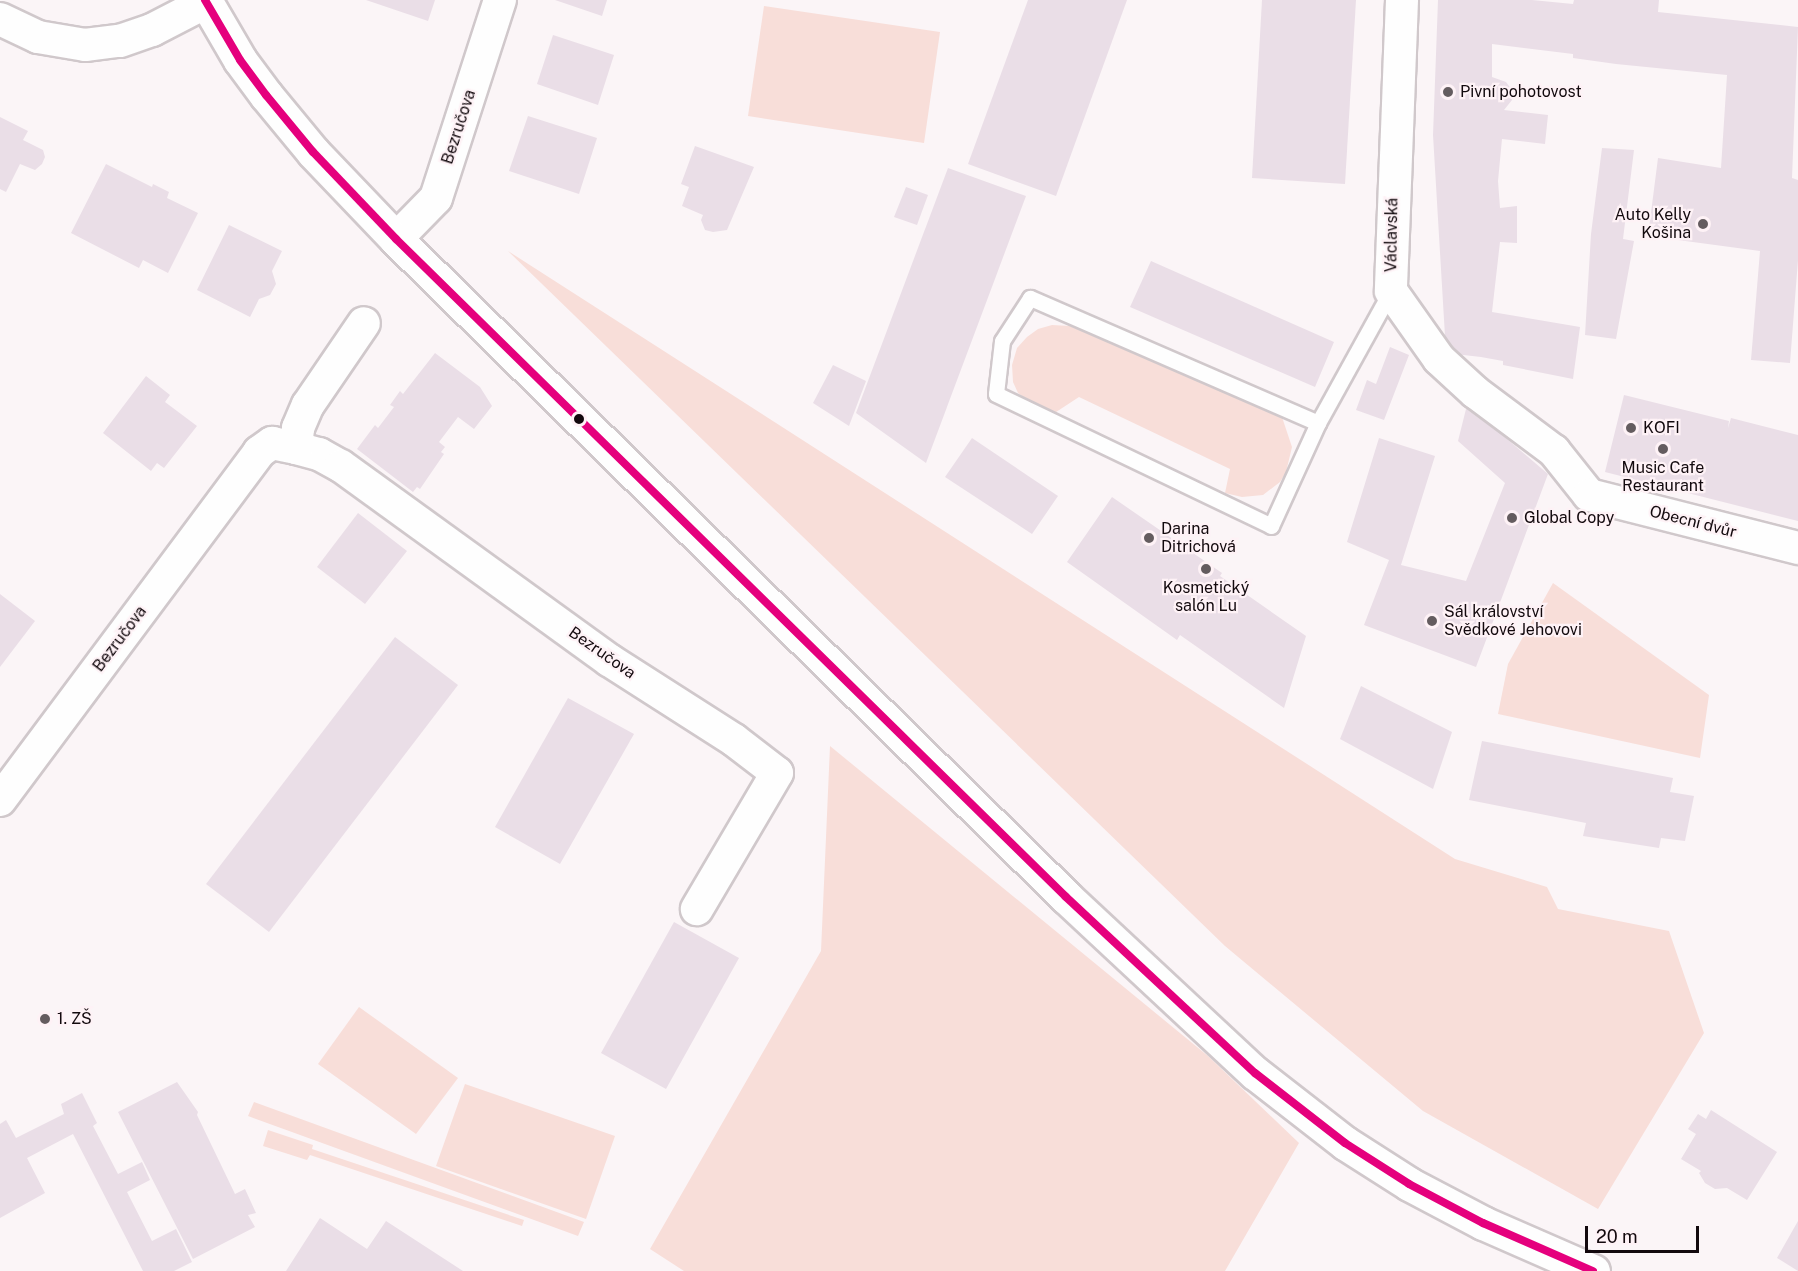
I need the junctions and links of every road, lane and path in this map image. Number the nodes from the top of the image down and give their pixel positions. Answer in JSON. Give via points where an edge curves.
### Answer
{"nodes":[{"id":1,"x":500,"y":0,"type":"edge"},
{"id":2,"x":1402,"y":0,"type":"edge"},
{"id":3,"x":205,"y":1,"type":"edge"},
{"id":4,"x":0,"y":19,"type":"edge"},
{"id":5,"x":396,"y":239,"type":"junction"},
{"id":6,"x":1391,"y":291,"type":"junction"},
{"id":7,"x":364,"y":323,"type":"dead end"},
{"id":8,"x":1318,"y":423,"type":"junction"},
{"id":9,"x":296,"y":448,"type":"junction"},
{"id":10,"x":1589,"y":495,"type":"joint"},
{"id":11,"x":1798,"y":548,"type":"edge"},
{"id":12,"x":0,"y":800,"type":"edge"},
{"id":13,"x":697,"y":909,"type":"dead end"},
{"id":14,"x":1593,"y":1271,"type":"edge"}],
"edges":[{"from":1,"to":5,"type":"street","name":"Bezručova","via":[[436,198]]},
{"from":2,"to":6,"type":"street","name":"Václavská"},
{"from":3,"to":4,"type":"street","via":[[152,30],[120,41],[85,45],[38,37]]},
{"from":3,"to":5,"type":"street","via":[[266,95],[313,152]]},
{"from":5,"to":14,"type":"street","via":[[1058,888],[1255,1073],[1345,1143],[1409,1184],[1483,1223]]},
{"from":6,"to":8,"type":"lane"},
{"from":6,"to":10,"type":"street","name":"Václavská","via":[[1439,359],[1475,392],[1554,451]]},
{"from":7,"to":9,"type":"street","via":[[309,405],[298,428]]},
{"from":8,"to":8,"type":"lane","via":[[1271,526],[996,394],[1002,341],[1030,298]]},
{"from":9,"to":12,"type":"street","name":"Bezručova","via":[[272,444],[259,452]]},
{"from":9,"to":13,"type":"street","name":"Bezručova","via":[[341,466],[609,660],[734,740],[777,773]]},
{"from":10,"to":11,"type":"street","name":"Obecní dvůr"}]}
